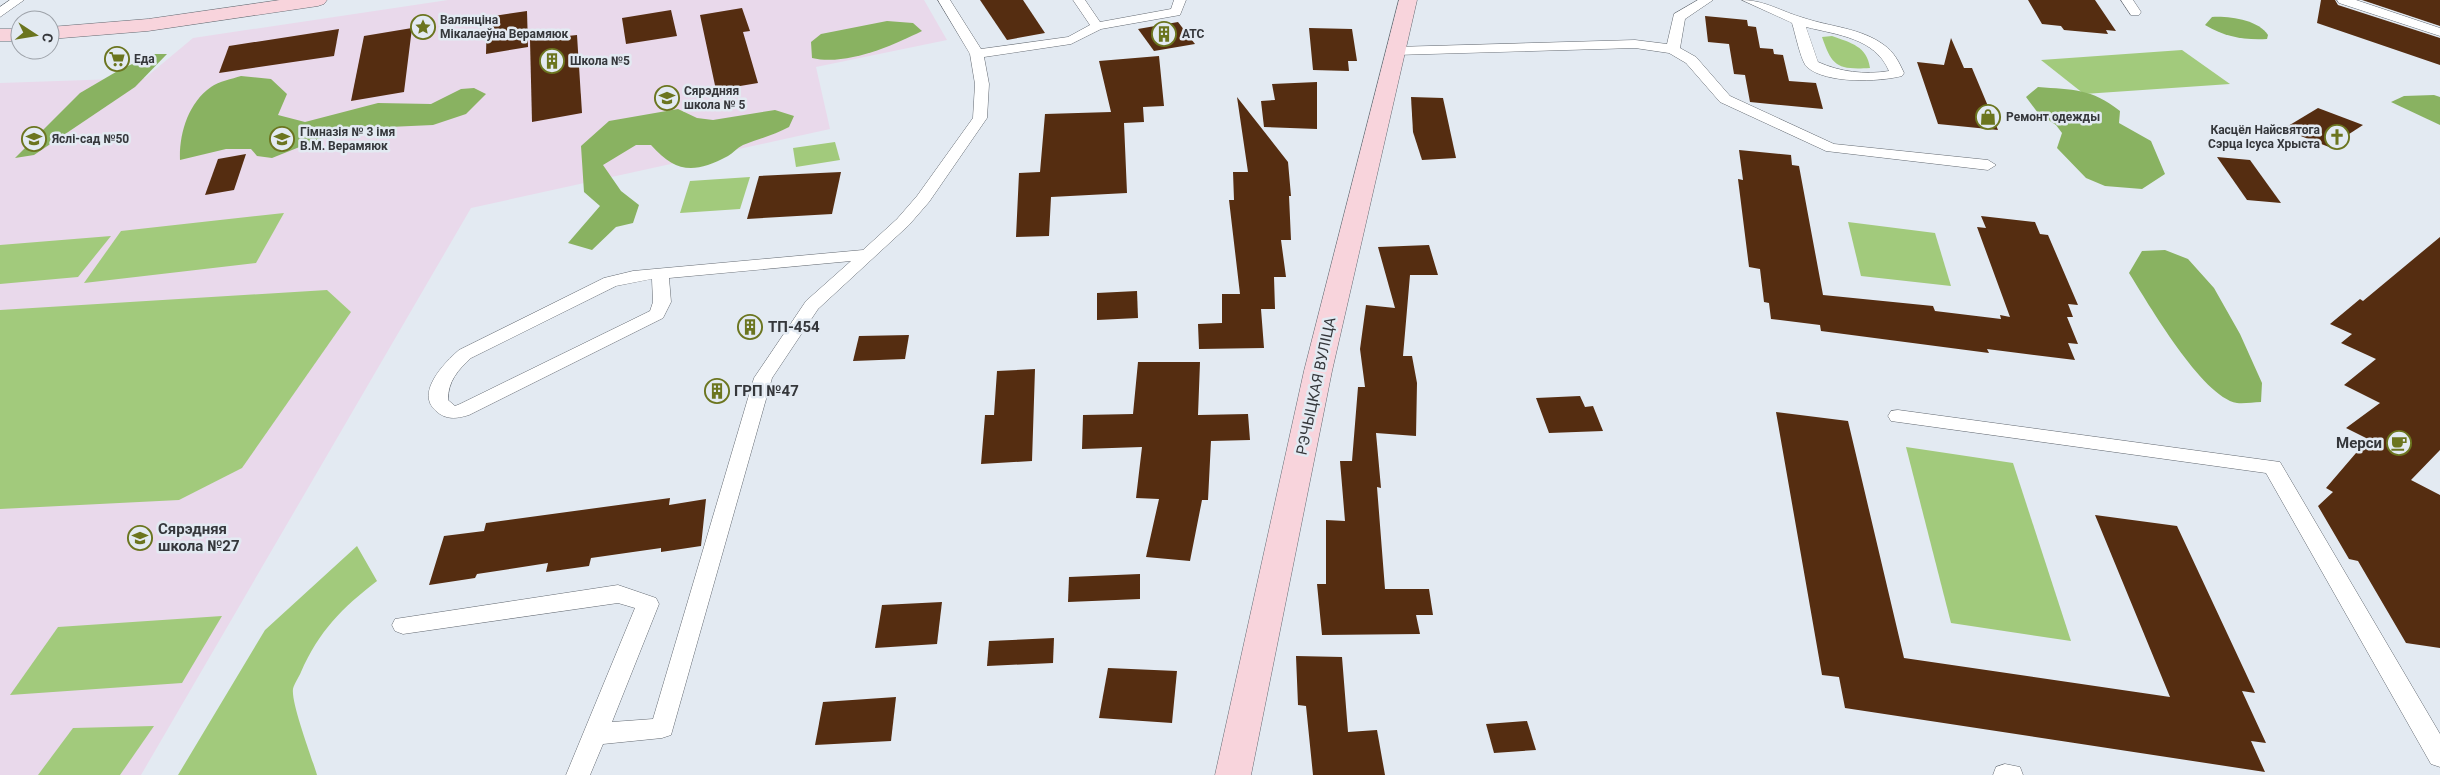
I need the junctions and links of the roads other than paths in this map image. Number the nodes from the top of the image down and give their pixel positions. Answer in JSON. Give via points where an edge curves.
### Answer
{"nodes":[{"id":1,"x":18,"y":0,"type":"edge"},
{"id":2,"x":318,"y":0,"type":"edge"},
{"id":3,"x":944,"y":0,"type":"edge"},
{"id":4,"x":1079,"y":0,"type":"edge"},
{"id":5,"x":1180,"y":0,"type":"edge"},
{"id":6,"x":1408,"y":0,"type":"edge"},
{"id":7,"x":1707,"y":0,"type":"edge"},
{"id":8,"x":1748,"y":0,"type":"edge"},
{"id":9,"x":2127,"y":0,"type":"edge"},
{"id":10,"x":2343,"y":0,"type":"edge"},
{"id":11,"x":2135,"y":12,"type":"dead end"},
{"id":12,"x":0,"y":13,"type":"edge"},
{"id":13,"x":1798,"y":20,"type":"junction"},
{"id":14,"x":1097,"y":26,"type":"junction"},
{"id":15,"x":60,"y":32,"type":"edge"},
{"id":16,"x":2440,"y":32,"type":"edge"},
{"id":17,"x":1673,"y":48,"type":"junction"},
{"id":18,"x":1395,"y":52,"type":"junction"},
{"id":19,"x":977,"y":54,"type":"junction"},
{"id":20,"x":1988,"y":165,"type":"dead end"},
{"id":21,"x":870,"y":254,"type":"junction"},
{"id":22,"x":660,"y":274,"type":"junction"},
{"id":23,"x":1898,"y":416,"type":"dead end"},
{"id":24,"x":403,"y":625,"type":"dead end"},
{"id":25,"x":596,"y":734,"type":"junction"},
{"id":26,"x":2440,"y":756,"type":"edge"},
{"id":27,"x":578,"y":775,"type":"edge"},
{"id":28,"x":1233,"y":775,"type":"edge"},
{"id":29,"x":2005,"y":775,"type":"edge"},
{"id":30,"x":2011,"y":775,"type":"edge"}],
"edges":[{"from":1,"to":12,"type":"lane"},
{"from":2,"to":15,"type":"main road","via":[[148,25]]},
{"from":3,"to":19,"type":"lane"},
{"from":4,"to":14,"type":"lane"},
{"from":5,"to":14,"type":"lane","via":[[1176,12]]},
{"from":6,"to":18,"type":"main road","name":"РЭЧЫЦКАЯ ВУЛІЦА"},
{"from":7,"to":17,"type":"lane","via":[[1679,17]]},
{"from":8,"to":13,"type":"lane"},
{"from":9,"to":11,"type":"lane"},
{"from":10,"to":16,"type":"lane"},
{"from":13,"to":13,"type":"lane","via":[[1812,64],[1825,72],[1884,78],[1897,73],[1893,60],[1881,47],[1846,32]]},
{"from":14,"to":19,"type":"lane","via":[[1071,40]]},
{"from":17,"to":18,"type":"lane","via":[[1636,44]]},
{"from":17,"to":20,"type":"lane","via":[[1691,60],[1725,99],[1831,148]]},
{"from":18,"to":28,"type":"main road","name":"РЭЧЫЦКАЯ ВУЛІЦА","via":[[1318,371]]},
{"from":19,"to":21,"type":"lane","via":[[982,84],[980,118],[923,199]]},
{"from":21,"to":22,"type":"lane"},
{"from":21,"to":25,"type":"lane","via":[[812,305],[763,378],[662,728]]},
{"from":22,"to":22,"type":"lane","via":[[610,282],[465,354],[450,366],[440,383],[438,402],[456,413],[467,409],[657,314],[662,302]]},
{"from":23,"to":26,"type":"lane","via":[[2273,467]]},
{"from":24,"to":25,"type":"lane","via":[[618,594],[648,604]]},
{"from":25,"to":27,"type":"lane"},
{"from":29,"to":30,"type":"lane"}]}
